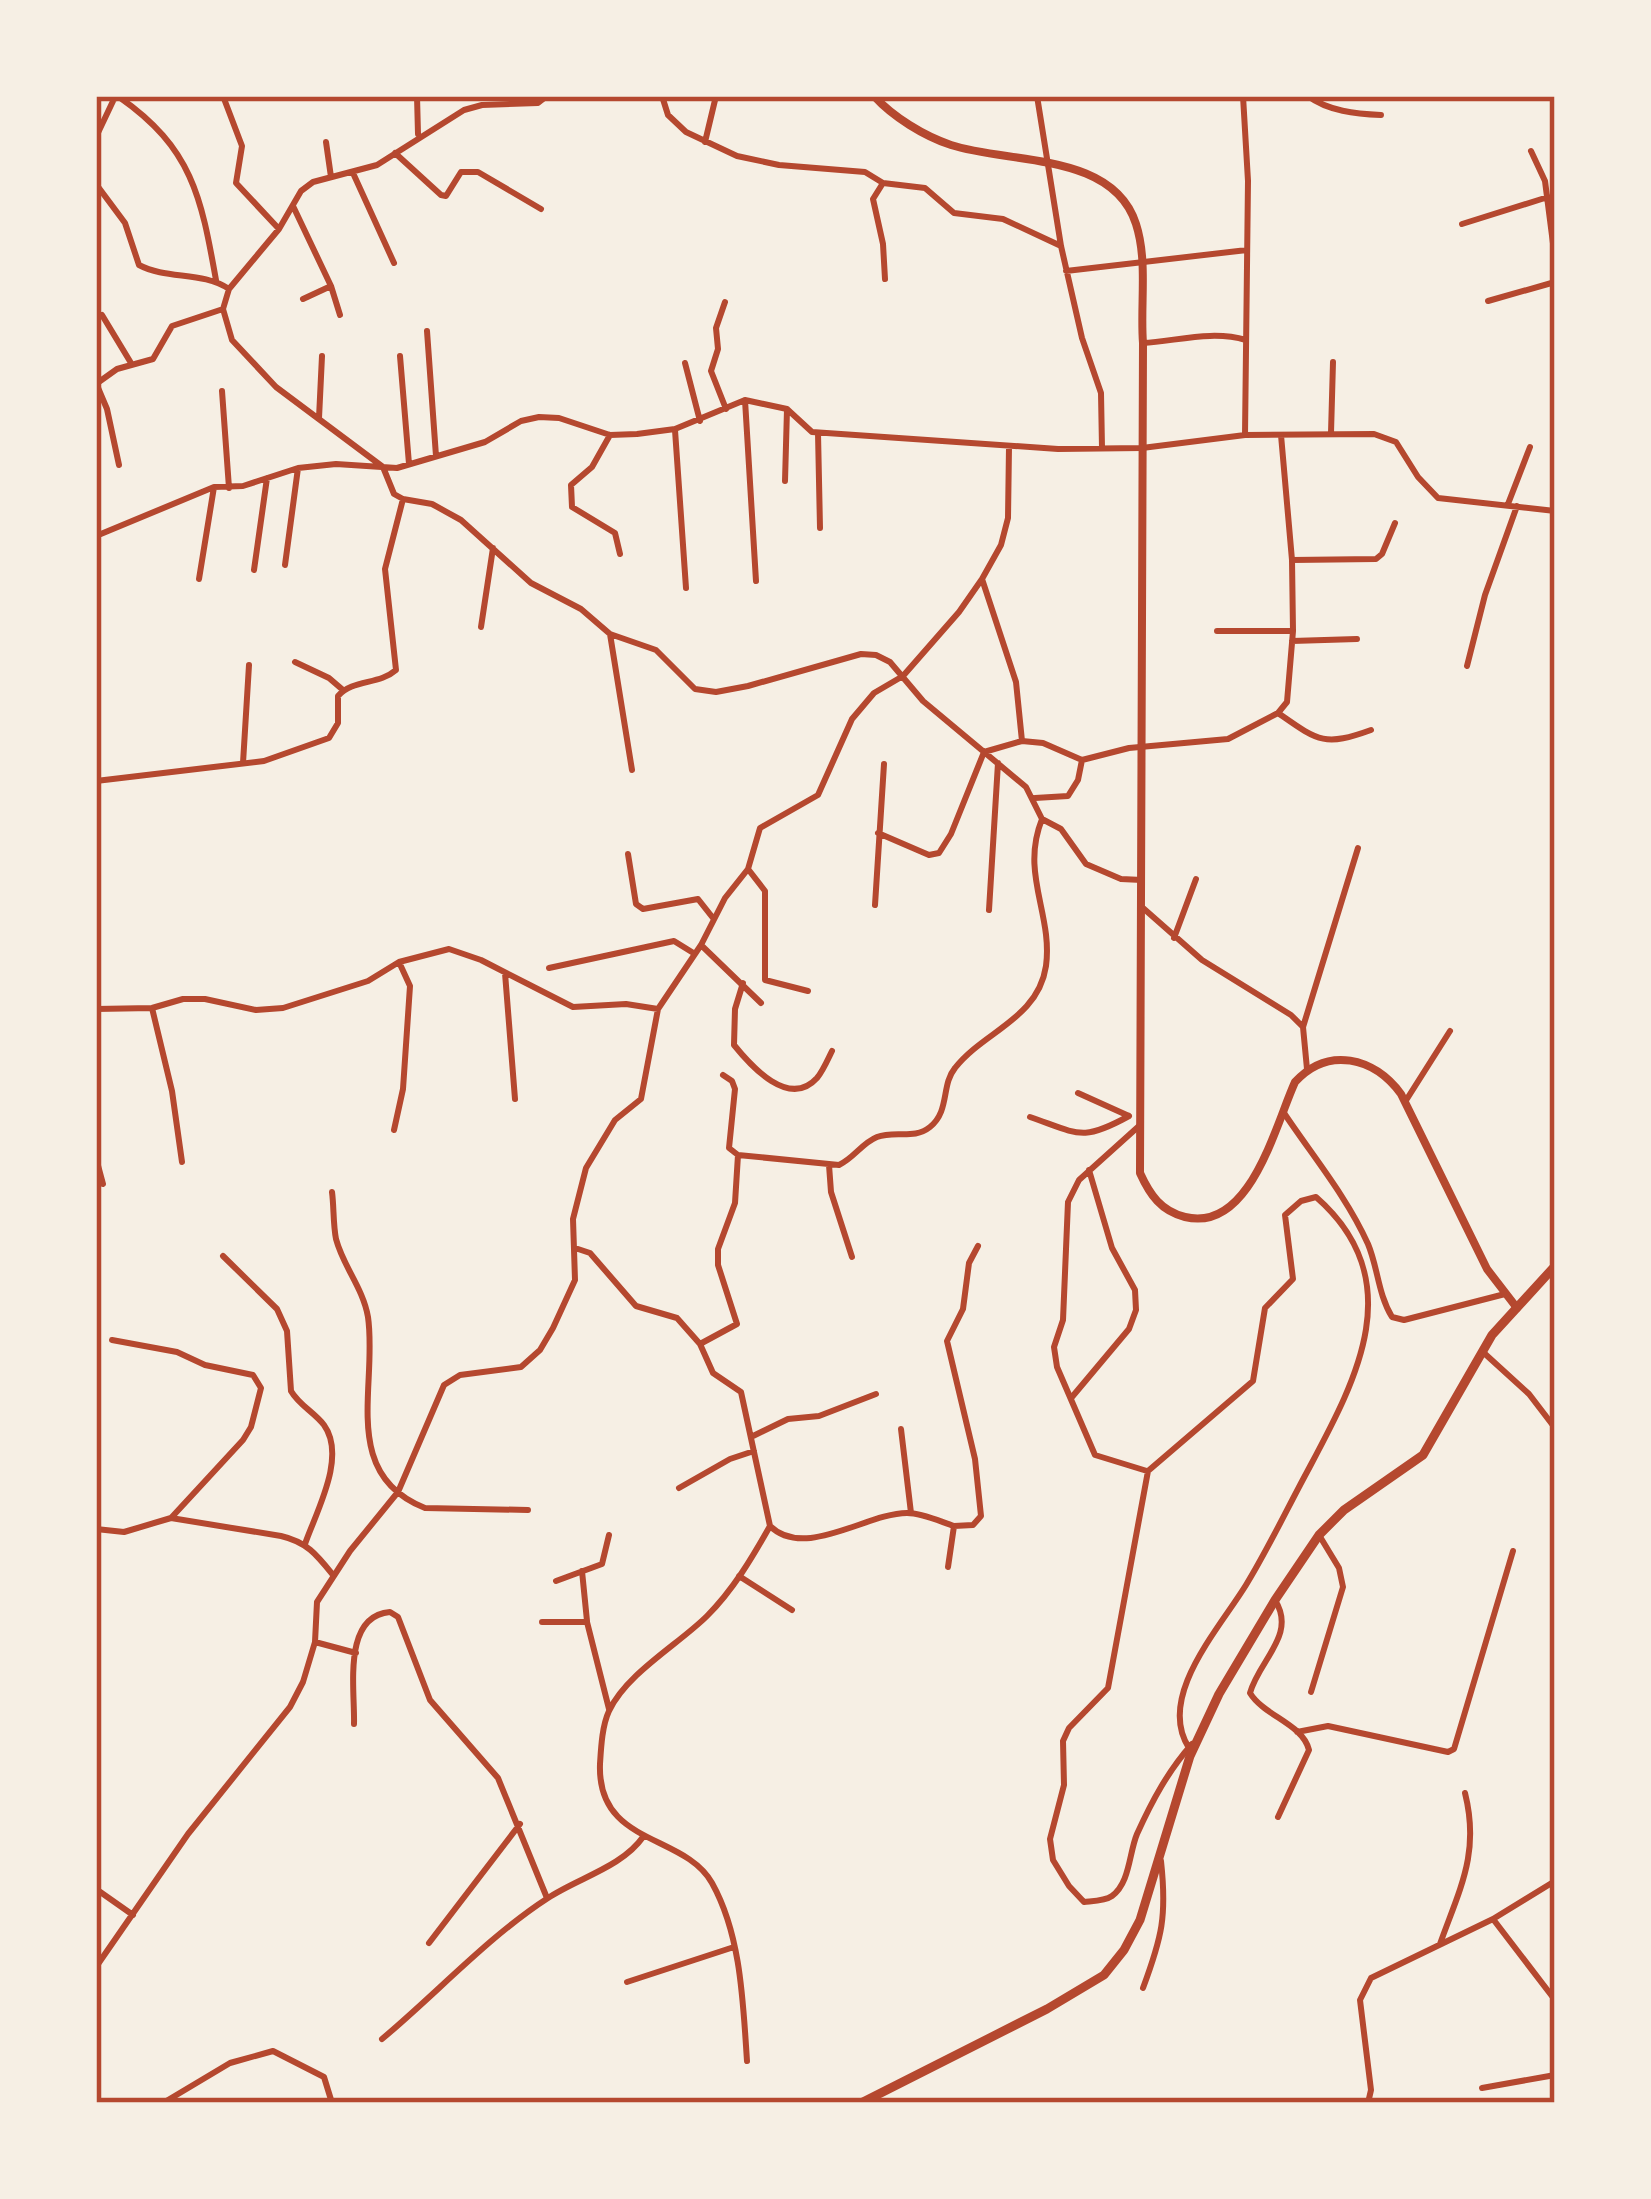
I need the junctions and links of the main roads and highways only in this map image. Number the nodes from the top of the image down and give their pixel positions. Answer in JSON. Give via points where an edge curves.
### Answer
{"nodes":[{"id":1,"x":874,"y":96,"type":"edge"},
{"id":2,"x":1555,"y":1265,"type":"edge"},
{"id":3,"x":1517,"y":1308,"type":"junction"},
{"id":4,"x":861,"y":2103,"type":"edge"}],
"edges":[{"from":1,"to":3,"type":"main road","via":[[950,144],[1096,178],[1120,194],[1136,220],[1144,748],[1136,1121],[1149,1194],[1192,1219],[1238,1203],[1295,1082],[1307,1069],[1354,1059],[1384,1074],[1405,1102],[1477,1250]]},
{"from":2,"to":3,"type":"main road"},
{"from":3,"to":4,"type":"main road","via":[[1482,1351],[1423,1454],[1319,1535],[1275,1600],[1202,1731],[1132,1936],[1104,1975]]}]}
